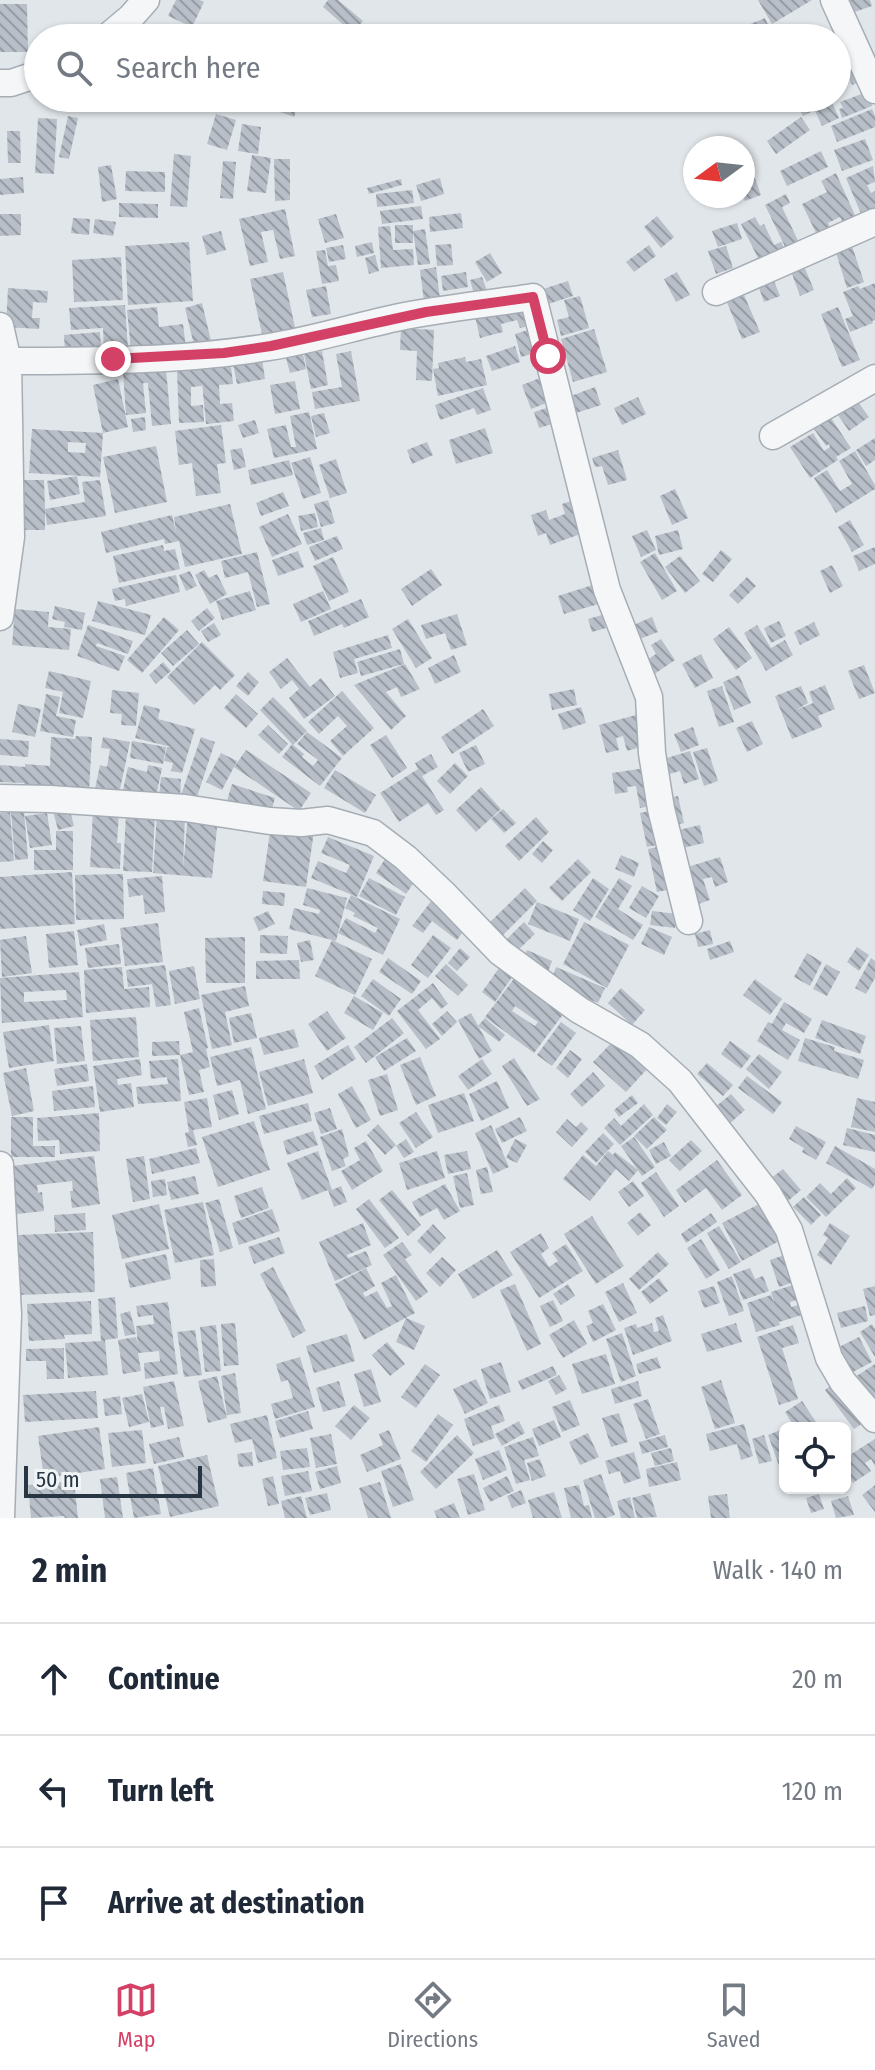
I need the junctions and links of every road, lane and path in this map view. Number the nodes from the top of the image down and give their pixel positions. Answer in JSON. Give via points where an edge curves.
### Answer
{"nodes":[{"id":1,"x":146,"y":0,"type":"edge"},
{"id":2,"x":834,"y":0,"type":"edge"},
{"id":3,"x":123,"y":24,"type":"edge"},
{"id":4,"x":845,"y":24,"type":"edge"},
{"id":5,"x":851,"y":37,"type":"edge"},
{"id":6,"x":24,"y":79,"type":"edge"},
{"id":7,"x":0,"y":83,"type":"edge"},
{"id":8,"x":875,"y":90,"type":"edge"},
{"id":9,"x":875,"y":222,"type":"edge"},
{"id":10,"x":716,"y":292,"type":"dead end"},
{"id":11,"x":0,"y":326,"type":"edge"},
{"id":12,"x":8,"y":361,"type":"junction"},
{"id":13,"x":875,"y":378,"type":"edge"},
{"id":14,"x":773,"y":436,"type":"dead end"},
{"id":15,"x":0,"y":617,"type":"edge"},
{"id":16,"x":0,"y":798,"type":"edge"},
{"id":17,"x":689,"y":921,"type":"dead end"},
{"id":18,"x":0,"y":1165,"type":"edge"},
{"id":19,"x":875,"y":1419,"type":"edge"},
{"id":20,"x":1,"y":1518,"type":"edge"}],
"edges":[{"from":1,"to":3,"type":"street"},
{"from":2,"to":4,"type":"street"},
{"from":5,"to":8,"type":"street"},
{"from":6,"to":7,"type":"street"},
{"from":9,"to":10,"type":"street"},
{"from":11,"to":12,"type":"street"},
{"from":12,"to":15,"type":"street","via":[[11,537]]},
{"from":12,"to":17,"type":"street","via":[[224,353],[533,297],[607,590],[649,697],[661,809]]},
{"from":13,"to":14,"type":"street"},
{"from":16,"to":19,"type":"street","via":[[185,808],[270,821],[328,820],[373,833],[406,858],[500,952],[579,1010],[640,1045],[680,1081],[768,1194],[789,1230],[829,1358]]},
{"from":18,"to":20,"type":"street","via":[[8,1314]]}]}
